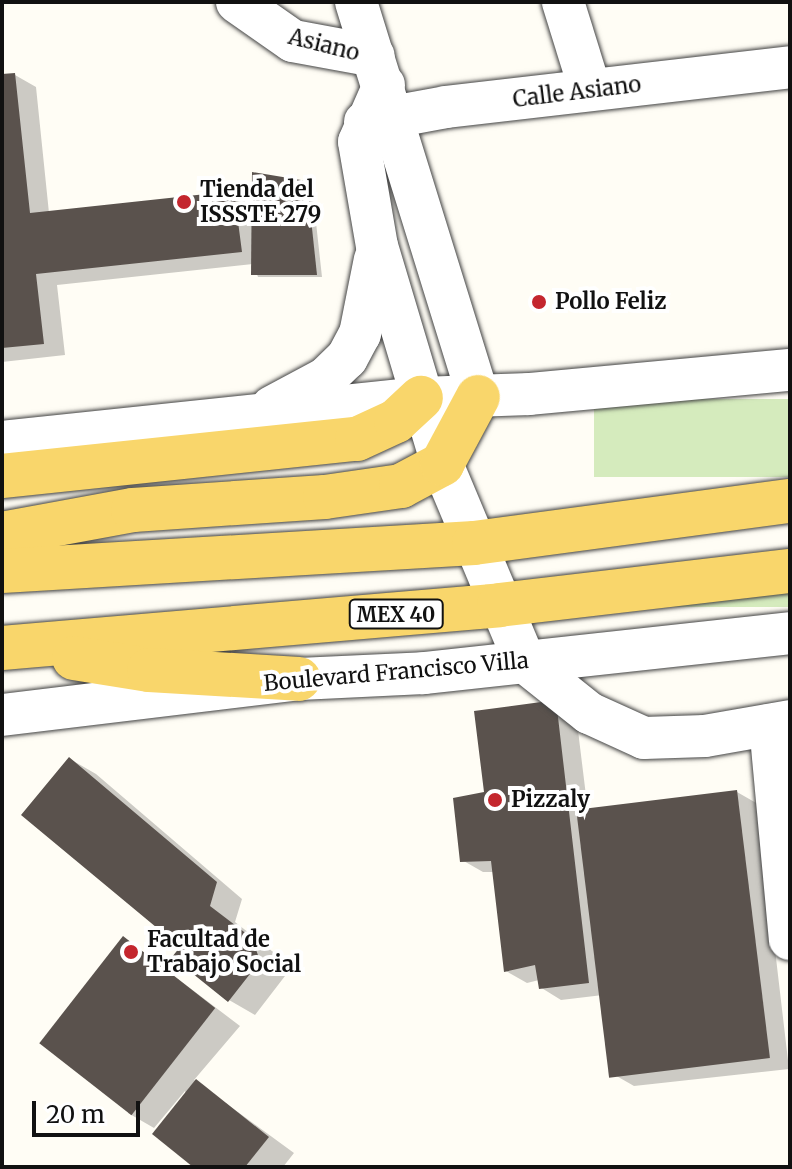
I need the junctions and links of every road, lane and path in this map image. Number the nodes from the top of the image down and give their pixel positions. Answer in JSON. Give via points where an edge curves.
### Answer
{"nodes":[{"id":1,"x":237,"y":2,"type":"edge"},
{"id":2,"x":356,"y":2,"type":"edge"},
{"id":3,"x":563,"y":2,"type":"edge"},
{"id":4,"x":790,"y":67,"type":"edge"},
{"id":5,"x":590,"y":89,"type":"junction"},
{"id":6,"x":379,"y":95,"type":"junction"},
{"id":7,"x":377,"y":246,"type":"junction"},
{"id":8,"x":790,"y":370,"type":"edge"},
{"id":9,"x":478,"y":397,"type":"junction"},
{"id":10,"x":421,"y":398,"type":"junction"},
{"id":11,"x":242,"y":419,"type":"junction"},
{"id":12,"x":2,"y":442,"type":"edge"},
{"id":13,"x":442,"y":464,"type":"junction"},
{"id":14,"x":2,"y":476,"type":"edge"},
{"id":15,"x":790,"y":501,"type":"edge"},
{"id":16,"x":2,"y":534,"type":"edge"},
{"id":17,"x":474,"y":543,"type":"junction"},
{"id":18,"x":2,"y":571,"type":"edge"},
{"id":19,"x":790,"y":571,"type":"edge"},
{"id":20,"x":499,"y":605,"type":"junction"},
{"id":21,"x":790,"y":633,"type":"edge"},
{"id":22,"x":7,"y":648,"type":"edge"},
{"id":23,"x":525,"y":662,"type":"junction"},
{"id":24,"x":299,"y":679,"type":"junction"},
{"id":25,"x":2,"y":715,"type":"edge"},
{"id":26,"x":780,"y":723,"type":"edge"},
{"id":27,"x":784,"y":824,"type":"edge"},
{"id":28,"x":790,"y":939,"type":"edge"}],
"edges":[{"from":1,"to":6,"type":"street","name":"Asiano"},
{"from":2,"to":6,"type":"street"},
{"from":3,"to":5,"type":"street"},
{"from":4,"to":5,"type":"street","name":"Calle Asiano"},
{"from":5,"to":6,"type":"street","name":"Calle Asiano"},
{"from":6,"to":7,"type":"street","via":[[360,164]]},
{"from":6,"to":9,"type":"street"},
{"from":7,"to":10,"type":"street"},
{"from":7,"to":11,"type":"street","via":[[368,303],[347,358],[305,390]]},
{"from":8,"to":9,"type":"street"},
{"from":9,"to":10,"type":"street"},
{"from":9,"to":13,"type":"main road"},
{"from":10,"to":11,"type":"street"},
{"from":10,"to":13,"type":"street"},
{"from":10,"to":14,"type":"main road","via":[[396,421],[357,439]]},
{"from":11,"to":12,"type":"street"},
{"from":13,"to":16,"type":"main road","via":[[401,486],[372,491],[133,510]]},
{"from":13,"to":17,"type":"street"},
{"from":15,"to":17,"type":"main road"},
{"from":17,"to":18,"type":"main road"},
{"from":17,"to":20,"type":"street"},
{"from":19,"to":20,"type":"main road","number":"MEX 40"},
{"from":20,"to":22,"type":"main road","number":"MEX 40"},
{"from":20,"to":23,"type":"street"},
{"from":21,"to":23,"type":"street","name":"Boulevard Francisco Villa"},
{"from":22,"to":24,"type":"main road","via":[[149,670]]},
{"from":23,"to":24,"type":"street","name":"Boulevard Francisco Villa"},
{"from":23,"to":26,"type":"street","via":[[589,713],[644,738],[705,736]]},
{"from":24,"to":25,"type":"street","name":"Boulevard Francisco Villa"},
{"from":26,"to":27,"type":"street"},
{"from":27,"to":28,"type":"street"}]}
